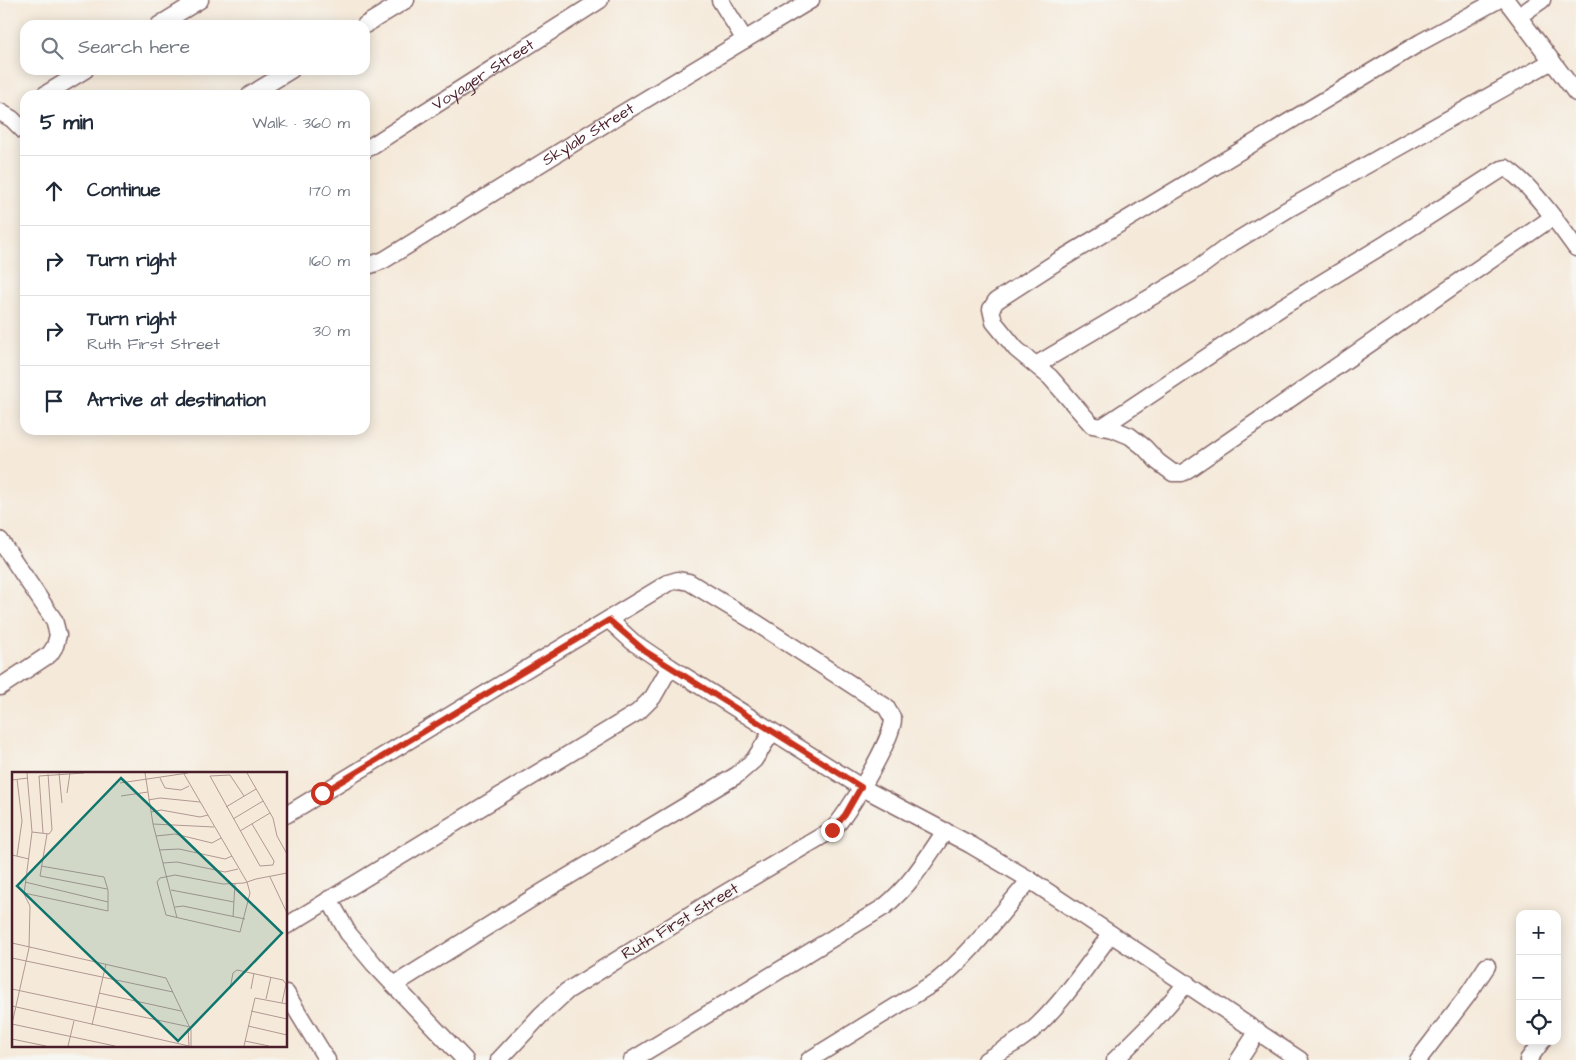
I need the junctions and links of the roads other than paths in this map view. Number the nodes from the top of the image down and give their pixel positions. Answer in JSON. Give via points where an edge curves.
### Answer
{"nodes":[{"id":1,"x":200,"y":0,"type":"edge"},
{"id":2,"x":406,"y":0,"type":"edge"},
{"id":3,"x":600,"y":0,"type":"edge"},
{"id":4,"x":720,"y":0,"type":"edge"},
{"id":5,"x":811,"y":0,"type":"edge"},
{"id":6,"x":1498,"y":0,"type":"edge"},
{"id":7,"x":1506,"y":0,"type":"edge"},
{"id":8,"x":1542,"y":0,"type":"edge"},
{"id":9,"x":1519,"y":16,"type":"junction"},
{"id":10,"x":167,"y":20,"type":"edge"},
{"id":11,"x":370,"y":22,"type":"edge"},
{"id":12,"x":744,"y":40,"type":"junction"},
{"id":13,"x":1552,"y":61,"type":"junction"},
{"id":14,"x":77,"y":75,"type":"edge"},
{"id":15,"x":283,"y":75,"type":"edge"},
{"id":16,"x":52,"y":90,"type":"edge"},
{"id":17,"x":258,"y":90,"type":"edge"},
{"id":18,"x":1576,"y":93,"type":"edge"},
{"id":19,"x":0,"y":112,"type":"edge"},
{"id":20,"x":16,"y":125,"type":"edge"},
{"id":21,"x":370,"y":147,"type":"edge"},
{"id":22,"x":1553,"y":217,"type":"junction"},
{"id":23,"x":1576,"y":248,"type":"edge"},
{"id":24,"x":370,"y":265,"type":"edge"},
{"id":25,"x":1036,"y":366,"type":"junction"},
{"id":26,"x":1102,"y":427,"type":"junction"},
{"id":27,"x":0,"y":540,"type":"edge"},
{"id":28,"x":609,"y":620,"type":"junction"},
{"id":29,"x":670,"y":667,"type":"junction"},
{"id":30,"x":0,"y":687,"type":"edge"},
{"id":31,"x":772,"y":732,"type":"junction"},
{"id":32,"x":861,"y":787,"type":"junction"},
{"id":33,"x":288,"y":814,"type":"edge"},
{"id":34,"x":945,"y":831,"type":"junction"},
{"id":35,"x":1030,"y":880,"type":"junction"},
{"id":36,"x":329,"y":899,"type":"junction"},
{"id":37,"x":288,"y":925,"type":"edge"},
{"id":38,"x":1111,"y":934,"type":"junction"},
{"id":39,"x":1487,"y":966,"type":"dead end"},
{"id":40,"x":1187,"y":983,"type":"junction"},
{"id":41,"x":394,"y":985,"type":"junction"},
{"id":42,"x":288,"y":996,"type":"edge"},
{"id":43,"x":1258,"y":1031,"type":"junction"},
{"id":44,"x":1539,"y":1045,"type":"edge"},
{"id":45,"x":327,"y":1060,"type":"edge"},
{"id":46,"x":465,"y":1060,"type":"edge"},
{"id":47,"x":500,"y":1060,"type":"edge"},
{"id":48,"x":632,"y":1060,"type":"edge"},
{"id":49,"x":808,"y":1060,"type":"edge"},
{"id":50,"x":986,"y":1060,"type":"edge"},
{"id":51,"x":1115,"y":1060,"type":"edge"},
{"id":52,"x":1238,"y":1060,"type":"edge"},
{"id":53,"x":1300,"y":1060,"type":"edge"},
{"id":54,"x":1418,"y":1060,"type":"edge"},
{"id":55,"x":1528,"y":1060,"type":"edge"}],
"edges":[{"from":1,"to":10,"type":"street"},
{"from":2,"to":11,"type":"street"},
{"from":3,"to":21,"type":"street","name":"Voyager Street"},
{"from":4,"to":12,"type":"street"},
{"from":5,"to":12,"type":"street","name":"Skylab Street"},
{"from":6,"to":25,"type":"street","via":[[1413,47],[1058,261],[996,302],[990,312],[994,322],[1016,349]]},
{"from":7,"to":9,"type":"street"},
{"from":8,"to":9,"type":"street"},
{"from":9,"to":13,"type":"street"},
{"from":12,"to":24,"type":"street","name":"Skylab Street","via":[[384,260]]},
{"from":13,"to":18,"type":"street"},
{"from":13,"to":25,"type":"street","via":[[1290,208],[1231,244],[1192,273]]},
{"from":14,"to":16,"type":"street"},
{"from":15,"to":17,"type":"street"},
{"from":19,"to":20,"type":"street"},
{"from":22,"to":23,"type":"street"},
{"from":22,"to":26,"type":"street","via":[[1182,473],[1173,473],[1164,467],[1130,436]]},
{"from":22,"to":26,"type":"street","via":[[1514,174],[1502,169],[1282,307]]},
{"from":25,"to":26,"type":"street","via":[[1050,377],[1092,425]]},
{"from":27,"to":30,"type":"street","via":[[54,620],[58,635],[50,654]]},
{"from":28,"to":29,"type":"street","via":[[633,642]]},
{"from":28,"to":32,"type":"street","name":"Ruth First Street","via":[[668,583],[684,580],[847,681],[886,707],[893,719],[889,737]]},
{"from":28,"to":33,"type":"street","name":"Ruth First Street"},
{"from":29,"to":31,"type":"street"},
{"from":29,"to":36,"type":"street","via":[[653,697],[632,715]]},
{"from":31,"to":32,"type":"street"},
{"from":31,"to":41,"type":"street","via":[[754,760],[737,775]]},
{"from":32,"to":34,"type":"street"},
{"from":32,"to":47,"type":"street","name":"Ruth First Street","via":[[832,830],[583,980],[554,1002]]},
{"from":34,"to":35,"type":"street"},
{"from":34,"to":48,"type":"street","via":[[909,883],[884,907]]},
{"from":35,"to":38,"type":"street"},
{"from":35,"to":49,"type":"street","via":[[947,973]]},
{"from":36,"to":37,"type":"street"},
{"from":36,"to":41,"type":"street","via":[[348,933]]},
{"from":38,"to":40,"type":"street"},
{"from":38,"to":50,"type":"street","via":[[1037,1026]]},
{"from":39,"to":54,"type":"street"},
{"from":40,"to":43,"type":"street"},
{"from":40,"to":51,"type":"street"},
{"from":41,"to":46,"type":"street"},
{"from":42,"to":45,"type":"street"},
{"from":43,"to":52,"type":"street"},
{"from":43,"to":53,"type":"street"},
{"from":44,"to":55,"type":"street"}]}
